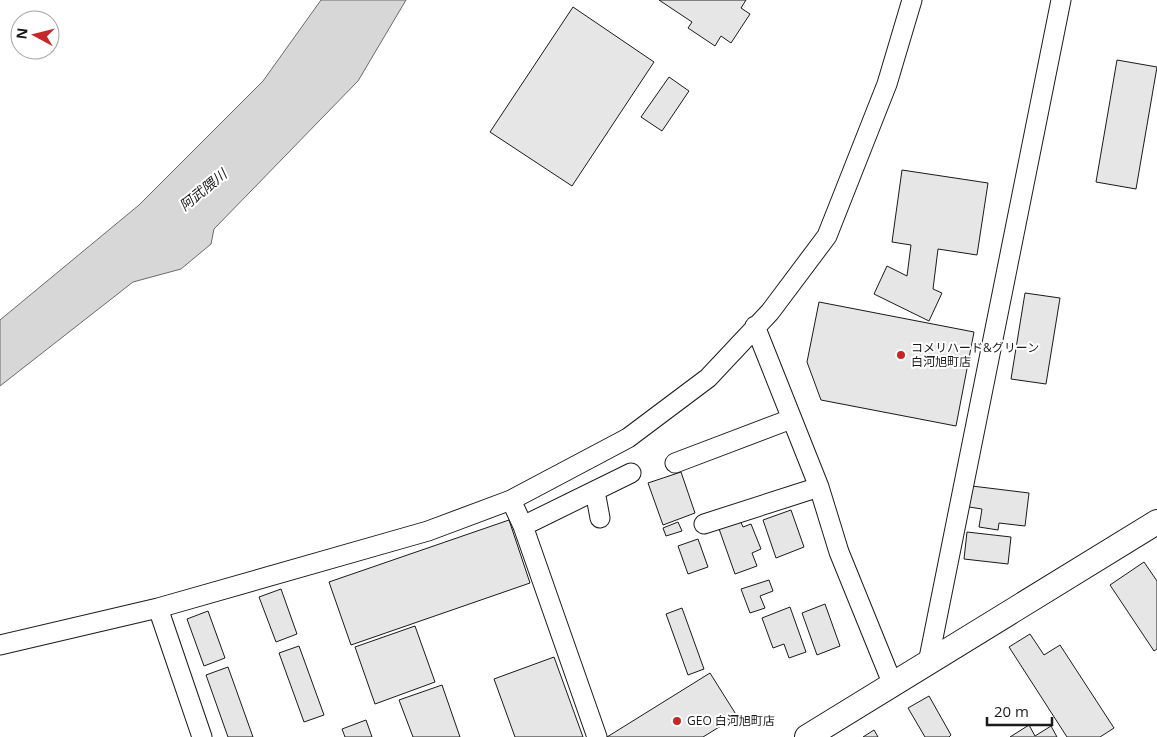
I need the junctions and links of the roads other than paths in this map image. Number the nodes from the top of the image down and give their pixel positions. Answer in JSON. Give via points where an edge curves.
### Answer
{"nodes":[{"id":1,"x":912,"y":0,"type":"edge"},
{"id":2,"x":1061,"y":0,"type":"edge"},
{"id":3,"x":755,"y":326,"type":"junction"},
{"id":4,"x":791,"y":419,"type":"junction"},
{"id":5,"x":675,"y":463,"type":"dead end"},
{"id":6,"x":631,"y":473,"type":"dead end"},
{"id":7,"x":818,"y":487,"type":"junction"},
{"id":8,"x":595,"y":491,"type":"junction"},
{"id":9,"x":511,"y":500,"type":"junction"},
{"id":10,"x":600,"y":518,"type":"dead end"},
{"id":11,"x":1157,"y":522,"type":"edge"},
{"id":12,"x":704,"y":524,"type":"dead end"},
{"id":13,"x":524,"y":526,"type":"junction"},
{"id":14,"x":158,"y":608,"type":"junction"},
{"id":15,"x":0,"y":645,"type":"edge"},
{"id":16,"x":928,"y":663,"type":"junction"},
{"id":17,"x":893,"y":685,"type":"junction"},
{"id":18,"x":202,"y":737,"type":"edge"},
{"id":19,"x":597,"y":737,"type":"edge"},
{"id":20,"x":807,"y":737,"type":"edge"}],
"edges":[{"from":1,"to":3,"type":"street","via":[[887,84],[827,236],[770,312]]},
{"from":2,"to":16,"type":"street"},
{"from":3,"to":4,"type":"street"},
{"from":3,"to":9,"type":"street","via":[[708,378],[628,438]]},
{"from":4,"to":5,"type":"street"},
{"from":4,"to":7,"type":"street"},
{"from":6,"to":8,"type":"street"},
{"from":7,"to":12,"type":"street"},
{"from":7,"to":17,"type":"street","via":[[839,552]]},
{"from":8,"to":10,"type":"street"},
{"from":8,"to":13,"type":"street"},
{"from":9,"to":13,"type":"street"},
{"from":9,"to":14,"type":"street","via":[[428,531]]},
{"from":11,"to":16,"type":"street"},
{"from":13,"to":19,"type":"street"},
{"from":14,"to":15,"type":"street"},
{"from":14,"to":18,"type":"street"},
{"from":16,"to":17,"type":"street"},
{"from":17,"to":20,"type":"street"}]}
